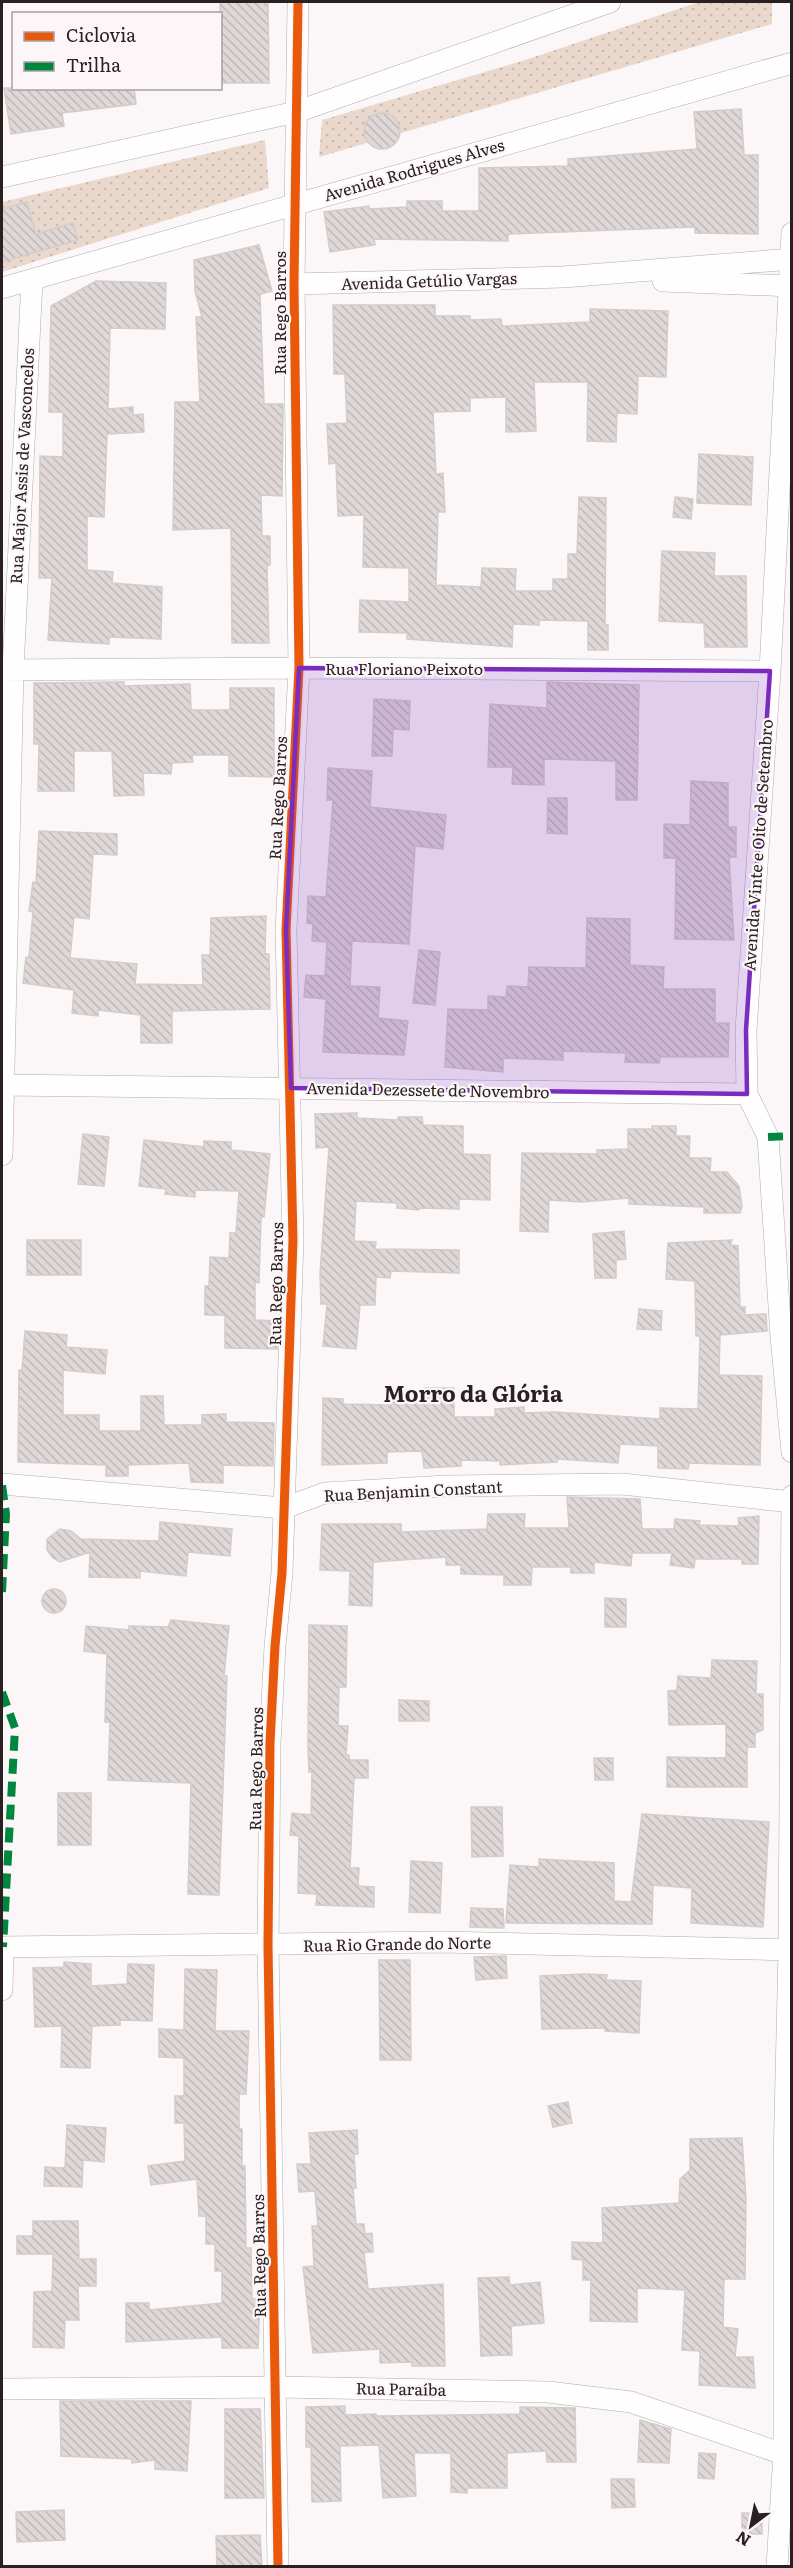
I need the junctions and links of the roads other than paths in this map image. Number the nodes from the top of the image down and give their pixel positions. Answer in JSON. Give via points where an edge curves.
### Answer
{"nodes":[{"id":1,"x":298,"y":2,"type":"edge"},
{"id":2,"x":610,"y":2,"type":"edge"},
{"id":3,"x":792,"y":63,"type":"edge"},
{"id":4,"x":296,"y":112,"type":"junction"},
{"id":5,"x":2,"y":177,"type":"edge"},
{"id":6,"x":295,"y":203,"type":"junction"},
{"id":7,"x":792,"y":233,"type":"edge"},
{"id":8,"x":791,"y":259,"type":"edge"},
{"id":9,"x":563,"y":277,"type":"junction"},
{"id":10,"x":32,"y":280,"type":"junction"},
{"id":11,"x":294,"y":284,"type":"junction"},
{"id":12,"x":790,"y":286,"type":"edge"},
{"id":13,"x":2,"y":288,"type":"edge"},
{"id":14,"x":299,"y":668,"type":"junction"},
{"id":15,"x":7,"y":670,"type":"edge"},
{"id":16,"x":770,"y":671,"type":"junction"},
{"id":17,"x":2,"y":1085,"type":"edge"},
{"id":18,"x":291,"y":1088,"type":"junction"},
{"id":19,"x":747,"y":1094,"type":"junction"},
{"id":20,"x":2,"y":1155,"type":"edge"},
{"id":21,"x":792,"y":1452,"type":"edge"},
{"id":22,"x":2,"y":1465,"type":"edge"},
{"id":23,"x":2,"y":1484,"type":"edge"},
{"id":24,"x":791,"y":1500,"type":"edge"},
{"id":25,"x":284,"y":1508,"type":"junction"},
{"id":26,"x":268,"y":1945,"type":"junction"},
{"id":27,"x":3,"y":1947,"type":"edge"},
{"id":28,"x":790,"y":1950,"type":"edge"},
{"id":29,"x":2,"y":1990,"type":"edge"},
{"id":30,"x":788,"y":2161,"type":"edge"},
{"id":31,"x":276,"y":2387,"type":"junction"},
{"id":32,"x":2,"y":2389,"type":"edge"},
{"id":33,"x":788,"y":2455,"type":"edge"},
{"id":34,"x":278,"y":2566,"type":"edge"},
{"id":35,"x":777,"y":2566,"type":"edge"}],
"edges":[{"from":1,"to":4,"type":"street","name":"Rua Rego Barros"},
{"from":2,"to":4,"type":"street"},
{"from":3,"to":6,"type":"street","name":"Avenida Rodrigues Alves"},
{"from":4,"to":5,"type":"street"},
{"from":4,"to":6,"type":"street","name":"Rua Rego Barros"},
{"from":6,"to":10,"type":"street","name":"Avenida Rodrigues Alves"},
{"from":6,"to":11,"type":"street","name":"Rua Rego Barros"},
{"from":7,"to":8,"type":"street","name":"Avenida Vinte e Oito de Setembro"},
{"from":8,"to":9,"type":"street","name":"Avenida Getúlio Vargas"},
{"from":8,"to":12,"type":"street","name":"Avenida Vinte e Oito de Setembro"},
{"from":9,"to":11,"type":"street","name":"Avenida Getúlio Vargas"},
{"from":9,"to":12,"type":"street","name":"Avenida Getúlio Vargas"},
{"from":10,"to":13,"type":"street","name":"Avenida Rodrigues Alves"},
{"from":10,"to":15,"type":"street","name":"Rua Major Assis de Vasconcelos"},
{"from":11,"to":14,"type":"street","name":"Rua Rego Barros"},
{"from":12,"to":16,"type":"street","name":"Avenida Vinte e Oito de Setembro"},
{"from":14,"to":15,"type":"street","name":"Rua Floriano Peixoto"},
{"from":14,"to":16,"type":"street","name":"Rua Floriano Peixoto"},
{"from":14,"to":18,"type":"street","name":"Rua Rego Barros","via":[[286,930]]},
{"from":15,"to":17,"type":"street","name":"Rua Major Assis de Vasconcelos"},
{"from":16,"to":19,"type":"street","name":"Avenida Vinte e Oito de Setembro","via":[[746,1030]]},
{"from":17,"to":18,"type":"street","name":"Avenida Dezessete de Novembro"},
{"from":17,"to":20,"type":"street","name":"Rua Major Assis de Vasconcelos"},
{"from":18,"to":19,"type":"street","name":"Avenida Dezessete de Novembro"},
{"from":18,"to":25,"type":"street","name":"Rua Rego Barros","via":[[293,1240]]},
{"from":19,"to":21,"type":"street","name":"Avenida Vinte e Oito de Setembro","via":[[768,1137]]},
{"from":22,"to":23,"type":"street"},
{"from":23,"to":25,"type":"street","name":"Rua Benjamin Constant"},
{"from":24,"to":25,"type":"street","name":"Rua Benjamin Constant","via":[[622,1484],[528,1485],[325,1493]]},
{"from":24,"to":28,"type":"street"},
{"from":25,"to":26,"type":"street","name":"Rua Rego Barros","via":[[270,1743]]},
{"from":26,"to":27,"type":"street","name":"Rua Rio Grande do Norte"},
{"from":26,"to":28,"type":"street","name":"Rua Rio Grande do Norte","via":[[441,1942]]},
{"from":26,"to":31,"type":"street","name":"Rua Rego Barros"},
{"from":27,"to":29,"type":"street"},
{"from":28,"to":30,"type":"street"},
{"from":30,"to":33,"type":"street"},
{"from":31,"to":32,"type":"street","name":"Rua Paraíba"},
{"from":31,"to":33,"type":"street","name":"Rua Paraíba","via":[[548,2392],[631,2402]]},
{"from":31,"to":34,"type":"street","name":"Rua Rego Barros"},
{"from":33,"to":35,"type":"street"}]}
